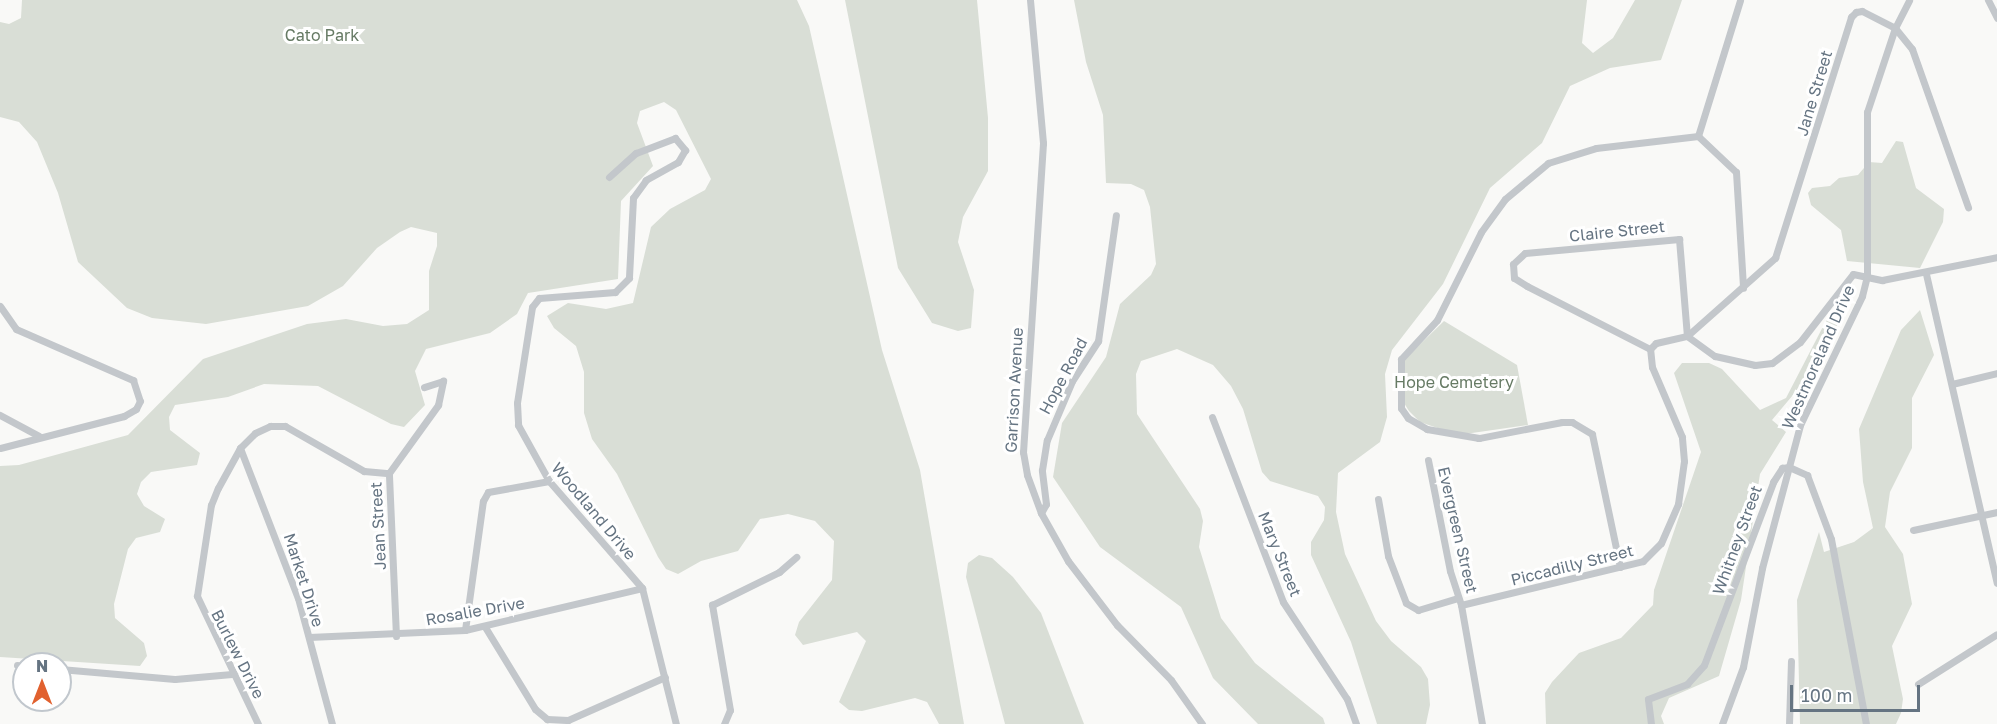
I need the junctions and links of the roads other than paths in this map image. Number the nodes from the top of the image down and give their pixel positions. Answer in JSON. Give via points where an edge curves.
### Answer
{"nodes":[{"id":1,"x":1030,"y":0,"type":"edge"},
{"id":2,"x":1740,"y":0,"type":"edge"},
{"id":3,"x":1909,"y":0,"type":"edge"},
{"id":4,"x":1988,"y":0,"type":"edge"},
{"id":5,"x":1997,"y":18,"type":"edge"},
{"id":6,"x":1895,"y":28,"type":"junction"},
{"id":7,"x":1698,"y":136,"type":"junction"},
{"id":8,"x":609,"y":177,"type":"dead end"},
{"id":9,"x":1968,"y":207,"type":"dead end"},
{"id":10,"x":1116,"y":215,"type":"dead end"},
{"id":11,"x":1997,"y":257,"type":"edge"},
{"id":12,"x":1926,"y":274,"type":"junction"},
{"id":13,"x":1867,"y":276,"type":"junction"},
{"id":14,"x":1743,"y":288,"type":"junction"},
{"id":15,"x":0,"y":306,"type":"edge"},
{"id":16,"x":1687,"y":336,"type":"junction"},
{"id":17,"x":1650,"y":349,"type":"junction"},
{"id":18,"x":1997,"y":373,"type":"edge"},
{"id":19,"x":1952,"y":384,"type":"junction"},
{"id":20,"x":424,"y":387,"type":"dead end"},
{"id":21,"x":0,"y":415,"type":"edge"},
{"id":22,"x":1212,"y":417,"type":"dead end"},
{"id":23,"x":39,"y":436,"type":"junction"},
{"id":24,"x":0,"y":448,"type":"edge"},
{"id":25,"x":240,"y":448,"type":"junction"},
{"id":26,"x":1428,"y":460,"type":"dead end"},
{"id":27,"x":1789,"y":467,"type":"junction"},
{"id":28,"x":389,"y":473,"type":"junction"},
{"id":29,"x":549,"y":481,"type":"junction"},
{"id":30,"x":1378,"y":499,"type":"dead end"},
{"id":31,"x":1997,"y":512,"type":"edge"},
{"id":32,"x":1041,"y":513,"type":"junction"},
{"id":33,"x":1982,"y":516,"type":"junction"},
{"id":34,"x":1913,"y":530,"type":"dead end"},
{"id":35,"x":796,"y":557,"type":"dead end"},
{"id":36,"x":1620,"y":567,"type":"junction"},
{"id":37,"x":1997,"y":583,"type":"edge"},
{"id":38,"x":642,"y":588,"type":"junction"},
{"id":39,"x":1460,"y":602,"type":"junction"},
{"id":40,"x":485,"y":627,"type":"junction"},
{"id":41,"x":465,"y":630,"type":"junction"},
{"id":42,"x":1997,"y":634,"type":"edge"},
{"id":43,"x":396,"y":636,"type":"junction"},
{"id":44,"x":309,"y":638,"type":"junction"},
{"id":45,"x":1791,"y":661,"type":"dead end"},
{"id":46,"x":72,"y":670,"type":"edge"},
{"id":47,"x":232,"y":674,"type":"junction"},
{"id":48,"x":665,"y":677,"type":"junction"},
{"id":49,"x":1918,"y":684,"type":"dead end"},
{"id":50,"x":258,"y":724,"type":"edge"},
{"id":51,"x":332,"y":724,"type":"edge"},
{"id":52,"x":676,"y":724,"type":"edge"},
{"id":53,"x":724,"y":724,"type":"edge"},
{"id":54,"x":1202,"y":724,"type":"edge"},
{"id":55,"x":1356,"y":724,"type":"edge"},
{"id":56,"x":1482,"y":724,"type":"edge"},
{"id":57,"x":1651,"y":724,"type":"edge"},
{"id":58,"x":1722,"y":724,"type":"edge"},
{"id":59,"x":1789,"y":724,"type":"edge"},
{"id":60,"x":1866,"y":724,"type":"edge"}],
"edges":[{"from":1,"to":32,"type":"street","name":"Garrison Avenue","via":[[1043,142],[1023,452]]},
{"from":2,"to":7,"type":"street"},
{"from":3,"to":6,"type":"street","name":"Westmoreland Drive"},
{"from":4,"to":5,"type":"street"},
{"from":6,"to":9,"type":"street","name":"Jane Street","via":[[1912,49]]},
{"from":6,"to":13,"type":"street","name":"Westmoreland Drive","via":[[1865,127]]},
{"from":6,"to":14,"type":"street","name":"Jane Street","via":[[1862,11],[1851,17],[1782,242],[1766,268]]},
{"from":7,"to":14,"type":"street","via":[[1736,172]]},
{"from":7,"to":36,"type":"street","via":[[1596,148],[1548,163],[1505,199],[1481,232],[1437,320],[1401,359],[1401,408],[1408,418],[1427,429],[1479,438],[1572,422],[1592,434]]},
{"from":8,"to":29,"type":"street","name":"Woodland Drive","via":[[636,153],[675,138],[685,150],[678,162],[646,180],[633,198],[629,278],[615,292],[538,298],[532,307],[517,403],[518,425]]},
{"from":10,"to":32,"type":"street","name":"Hope Road","via":[[1098,341],[1072,381],[1047,440],[1042,470],[1046,504]]},
{"from":11,"to":12,"type":"street"},
{"from":12,"to":13,"type":"street","via":[[1882,280]]},
{"from":12,"to":19,"type":"street"},
{"from":13,"to":16,"type":"street","via":[[1853,273],[1800,342],[1772,363],[1732,362],[1715,356]]},
{"from":13,"to":27,"type":"street","name":"Westmoreland Drive","via":[[1851,324],[1807,406]]},
{"from":14,"to":16,"type":"street","name":"Jane Street"},
{"from":15,"to":23,"type":"street","via":[[15,328],[133,380],[140,401],[136,409],[124,416]]},
{"from":16,"to":17,"type":"street","name":"Jane Street","via":[[1656,343]]},
{"from":16,"to":17,"type":"street","name":"Claire Street","via":[[1679,239],[1525,253],[1513,264],[1515,278]]},
{"from":17,"to":36,"type":"street","name":"Piccadilly Street","via":[[1652,367],[1682,437],[1681,486],[1678,504],[1661,543],[1643,561]]},
{"from":18,"to":19,"type":"street"},
{"from":19,"to":33,"type":"street"},
{"from":20,"to":28,"type":"street","name":"Jean Street","via":[[443,381],[438,405]]},
{"from":21,"to":23,"type":"street"},
{"from":22,"to":55,"type":"street","name":"Mary Street","via":[[1283,602],[1347,699]]},
{"from":23,"to":24,"type":"street"},
{"from":25,"to":28,"type":"street","name":"Burlew Drive","via":[[255,433],[270,426],[285,426],[364,471]]},
{"from":25,"to":44,"type":"street","name":"Market Drive","via":[[276,536]]},
{"from":25,"to":47,"type":"street","name":"Burlew Drive","via":[[210,506],[198,588],[199,608]]},
{"from":26,"to":39,"type":"street","name":"Evergreen Street"},
{"from":27,"to":57,"type":"street","name":"Whitney Street","via":[[1782,468],[1773,482],[1704,665],[1687,684],[1648,699]]},
{"from":27,"to":58,"type":"street","name":"Westmoreland Drive","via":[[1762,568],[1743,668]]},
{"from":27,"to":60,"type":"street","via":[[1807,475],[1831,539]]},
{"from":28,"to":43,"type":"street","name":"Jean Street"},
{"from":29,"to":38,"type":"street","name":"Woodland Drive"},
{"from":29,"to":41,"type":"street","via":[[488,492],[483,501]]},
{"from":30,"to":39,"type":"street","name":"Piccadilly Street","via":[[1388,556],[1406,603],[1418,610]]},
{"from":31,"to":33,"type":"street"},
{"from":32,"to":54,"type":"street","name":"Garrison Avenue","via":[[1068,561],[1118,625],[1171,680]]},
{"from":33,"to":34,"type":"street"},
{"from":33,"to":37,"type":"street"},
{"from":35,"to":53,"type":"street","via":[[779,572],[712,604],[730,710]]},
{"from":36,"to":39,"type":"street","name":"Piccadilly Street"},
{"from":38,"to":40,"type":"street","name":"Rosalie Drive"},
{"from":38,"to":48,"type":"street","name":"Woodland Drive"},
{"from":39,"to":56,"type":"street"},
{"from":40,"to":41,"type":"street","name":"Rosalie Drive"},
{"from":40,"to":48,"type":"street","via":[[535,709],[547,719],[558,722]]},
{"from":41,"to":43,"type":"street","name":"Rosalie Drive"},
{"from":42,"to":49,"type":"street"},
{"from":43,"to":44,"type":"street","name":"Rosalie Drive"},
{"from":44,"to":51,"type":"street","name":"Market Drive"},
{"from":45,"to":59,"type":"street"},
{"from":46,"to":47,"type":"street","via":[[175,679]]},
{"from":47,"to":50,"type":"street","name":"Burlew Drive"},
{"from":48,"to":52,"type":"street","name":"Woodland Drive"}]}
